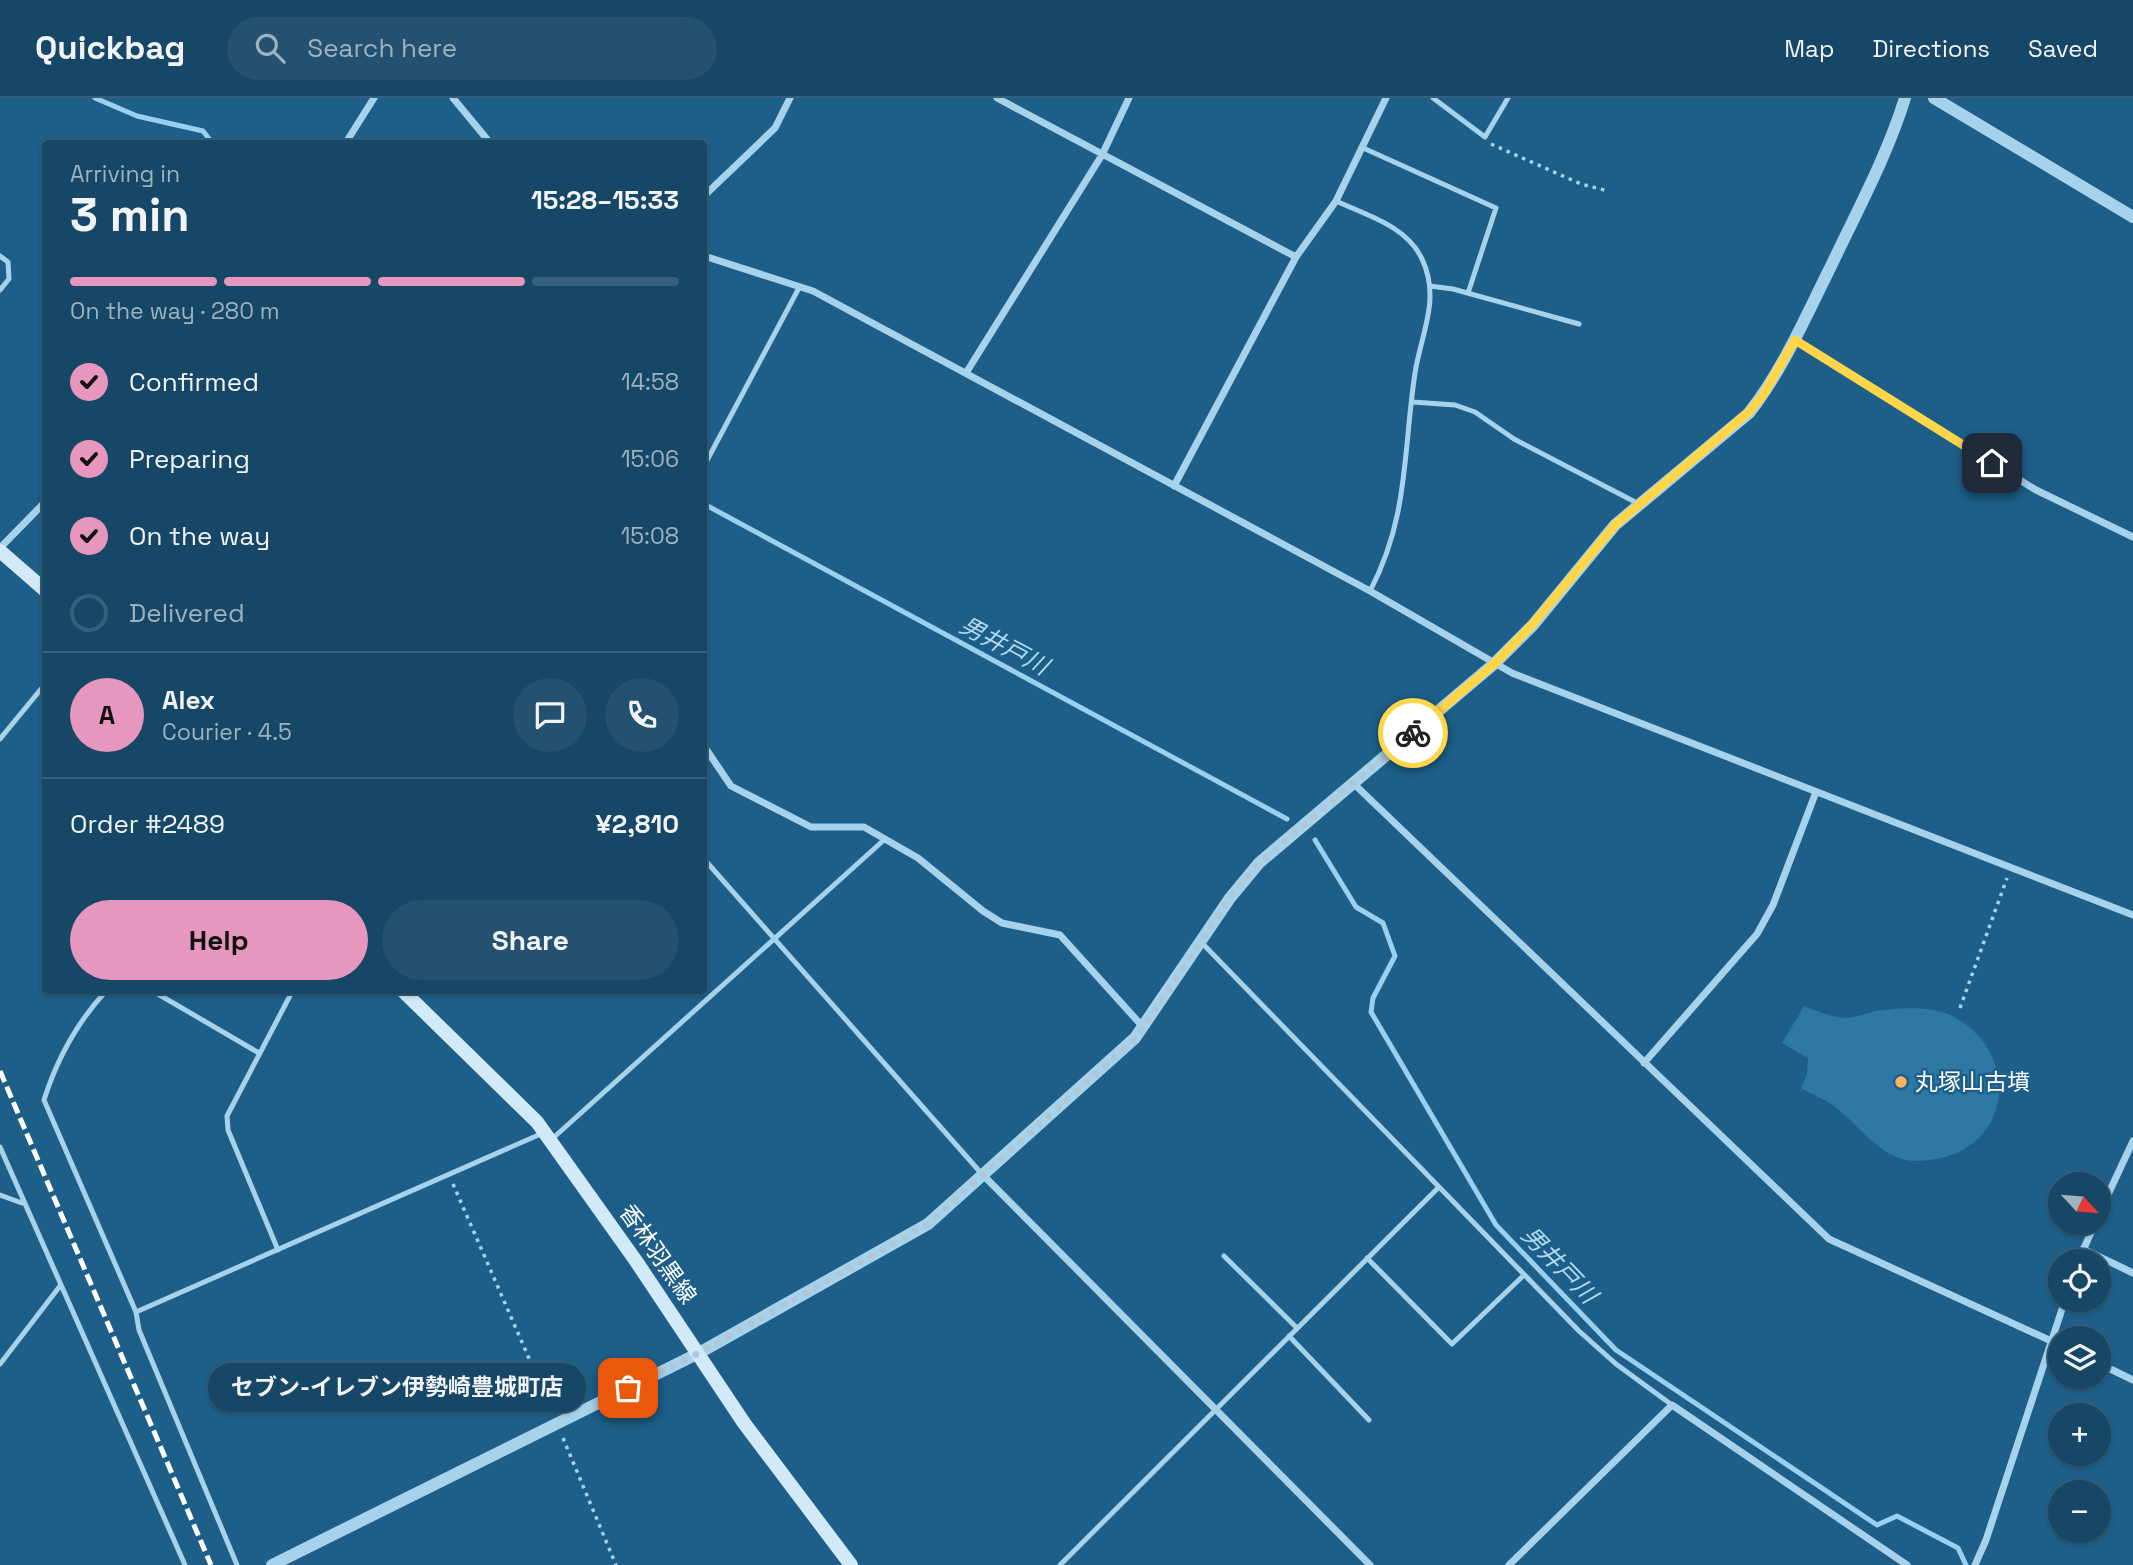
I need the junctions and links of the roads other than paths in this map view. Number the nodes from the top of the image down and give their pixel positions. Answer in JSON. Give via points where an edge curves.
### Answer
{"nodes":[{"id":1,"x":374,"y":98,"type":"edge"},
{"id":2,"x":453,"y":98,"type":"edge"},
{"id":3,"x":790,"y":98,"type":"edge"},
{"id":4,"x":998,"y":98,"type":"edge"},
{"id":5,"x":1129,"y":98,"type":"edge"},
{"id":6,"x":1386,"y":98,"type":"edge"},
{"id":7,"x":1433,"y":98,"type":"edge"},
{"id":8,"x":1508,"y":98,"type":"edge"},
{"id":9,"x":1905,"y":98,"type":"edge"},
{"id":10,"x":1934,"y":98,"type":"edge"},
{"id":11,"x":348,"y":140,"type":"edge"},
{"id":12,"x":488,"y":140,"type":"edge"},
{"id":13,"x":1361,"y":147,"type":"junction"},
{"id":14,"x":1102,"y":155,"type":"junction"},
{"id":15,"x":707,"y":193,"type":"edge"},
{"id":16,"x":1336,"y":201,"type":"junction"},
{"id":17,"x":2133,"y":217,"type":"edge"},
{"id":18,"x":0,"y":256,"type":"edge"},
{"id":19,"x":707,"y":257,"type":"edge"},
{"id":20,"x":1296,"y":257,"type":"junction"},
{"id":21,"x":800,"y":286,"type":"junction"},
{"id":22,"x":1430,"y":286,"type":"junction"},
{"id":23,"x":0,"y":290,"type":"edge"},
{"id":24,"x":1468,"y":293,"type":"junction"},
{"id":25,"x":1579,"y":324,"type":"dead end"},
{"id":26,"x":1795,"y":340,"type":"junction"},
{"id":27,"x":966,"y":373,"type":"junction"},
{"id":28,"x":1413,"y":402,"type":"junction"},
{"id":29,"x":707,"y":460,"type":"edge"},
{"id":30,"x":1174,"y":486,"type":"junction"},
{"id":31,"x":1639,"y":504,"type":"junction"},
{"id":32,"x":42,"y":505,"type":"edge"},
{"id":33,"x":2133,"y":537,"type":"edge"},
{"id":34,"x":0,"y":549,"type":"edge"},
{"id":35,"x":42,"y":587,"type":"edge"},
{"id":36,"x":1370,"y":591,"type":"junction"},
{"id":37,"x":1495,"y":663,"type":"junction"},
{"id":38,"x":42,"y":688,"type":"edge"},
{"id":39,"x":0,"y":739,"type":"edge"},
{"id":40,"x":707,"y":750,"type":"edge"},
{"id":41,"x":1353,"y":783,"type":"junction"},
{"id":42,"x":1816,"y":792,"type":"junction"},
{"id":43,"x":885,"y":839,"type":"junction"},
{"id":44,"x":707,"y":862,"type":"edge"},
{"id":45,"x":2133,"y":915,"type":"edge"},
{"id":46,"x":774,"y":939,"type":"junction"},
{"id":47,"x":1200,"y":942,"type":"junction"},
{"id":48,"x":103,"y":994,"type":"edge"},
{"id":49,"x":158,"y":994,"type":"edge"},
{"id":50,"x":291,"y":994,"type":"edge"},
{"id":51,"x":406,"y":994,"type":"edge"},
{"id":52,"x":1143,"y":1027,"type":"junction"},
{"id":53,"x":259,"y":1053,"type":"junction"},
{"id":54,"x":1644,"y":1063,"type":"junction"},
{"id":55,"x":547,"y":1137,"type":"junction"},
{"id":56,"x":2133,"y":1141,"type":"edge"},
{"id":57,"x":0,"y":1147,"type":"edge"},
{"id":58,"x":984,"y":1176,"type":"junction"},
{"id":59,"x":1439,"y":1186,"type":"junction"},
{"id":60,"x":2111,"y":1188,"type":"edge"},
{"id":61,"x":0,"y":1195,"type":"edge"},
{"id":62,"x":22,"y":1203,"type":"junction"},
{"id":63,"x":278,"y":1250,"type":"junction"},
{"id":64,"x":1224,"y":1256,"type":"dead end"},
{"id":65,"x":1367,"y":1258,"type":"junction"},
{"id":66,"x":2111,"y":1263,"type":"edge"},
{"id":67,"x":2133,"y":1273,"type":"edge"},
{"id":68,"x":1524,"y":1275,"type":"junction"},
{"id":69,"x":60,"y":1286,"type":"junction"},
{"id":70,"x":136,"y":1311,"type":"junction"},
{"id":71,"x":1297,"y":1328,"type":"junction"},
{"id":72,"x":1289,"y":1336,"type":"junction"},
{"id":73,"x":2048,"y":1340,"type":"edge"},
{"id":74,"x":2048,"y":1350,"type":"edge"},
{"id":75,"x":699,"y":1353,"type":"junction"},
{"id":76,"x":0,"y":1364,"type":"edge"},
{"id":77,"x":2111,"y":1369,"type":"edge"},
{"id":78,"x":2133,"y":1380,"type":"edge"},
{"id":79,"x":1672,"y":1405,"type":"junction"},
{"id":80,"x":1216,"y":1407,"type":"junction"},
{"id":81,"x":1369,"y":1420,"type":"dead end"},
{"id":82,"x":185,"y":1565,"type":"edge"},
{"id":83,"x":237,"y":1565,"type":"edge"},
{"id":84,"x":272,"y":1565,"type":"edge"},
{"id":85,"x":851,"y":1565,"type":"edge"},
{"id":86,"x":1060,"y":1565,"type":"edge"},
{"id":87,"x":1370,"y":1565,"type":"edge"},
{"id":88,"x":1509,"y":1565,"type":"edge"},
{"id":89,"x":1907,"y":1565,"type":"edge"},
{"id":90,"x":1975,"y":1565,"type":"edge"}],
"edges":[{"from":1,"to":11,"type":"street"},
{"from":2,"to":12,"type":"street"},
{"from":3,"to":15,"type":"street","via":[[775,128]]},
{"from":4,"to":14,"type":"street"},
{"from":5,"to":14,"type":"street"},
{"from":6,"to":13,"type":"street"},
{"from":7,"to":8,"type":"lane","via":[[1485,137]]},
{"from":9,"to":26,"type":"street","via":[[1892,140]]},
{"from":10,"to":17,"type":"street"},
{"from":13,"to":16,"type":"street"},
{"from":13,"to":24,"type":"lane","via":[[1496,208]]},
{"from":14,"to":20,"type":"street"},
{"from":14,"to":27,"type":"street"},
{"from":16,"to":20,"type":"street"},
{"from":16,"to":22,"type":"lane","via":[[1398,230],[1412,242]]},
{"from":18,"to":23,"type":"lane","via":[[8,262],[9,279]]},
{"from":19,"to":21,"type":"street"},
{"from":20,"to":30,"type":"street"},
{"from":21,"to":27,"type":"street"},
{"from":21,"to":29,"type":"lane"},
{"from":22,"to":24,"type":"lane"},
{"from":22,"to":28,"type":"lane","via":[[1429,321],[1415,373]]},
{"from":24,"to":25,"type":"lane"},
{"from":26,"to":31,"type":"street","via":[[1749,412]]},
{"from":26,"to":33,"type":"street","via":[[2036,490]]},
{"from":27,"to":30,"type":"street"},
{"from":28,"to":31,"type":"lane","via":[[1455,405],[1475,412],[1514,439]]},
{"from":28,"to":36,"type":"lane","via":[[1402,503]]},
{"from":30,"to":36,"type":"street"},
{"from":31,"to":37,"type":"street","via":[[1599,541],[1532,625]]},
{"from":32,"to":34,"type":"street"},
{"from":34,"to":35,"type":"main road"},
{"from":36,"to":37,"type":"street"},
{"from":37,"to":41,"type":"street"},
{"from":37,"to":42,"type":"street"},
{"from":38,"to":39,"type":"lane"},
{"from":40,"to":43,"type":"street","via":[[731,786],[811,827],[864,827]]},
{"from":41,"to":47,"type":"street","via":[[1259,863]]},
{"from":41,"to":54,"type":"street"},
{"from":42,"to":45,"type":"street"},
{"from":42,"to":54,"type":"street","via":[[1773,905],[1757,934]]},
{"from":43,"to":46,"type":"lane"},
{"from":43,"to":52,"type":"street","via":[[918,858],[1002,923],[1060,934]]},
{"from":44,"to":46,"type":"lane"},
{"from":46,"to":55,"type":"lane"},
{"from":46,"to":58,"type":"lane"},
{"from":47,"to":52,"type":"street"},
{"from":47,"to":59,"type":"lane"},
{"from":48,"to":70,"type":"lane","via":[[83,1016],[44,1100]]},
{"from":49,"to":53,"type":"lane"},
{"from":50,"to":53,"type":"lane"},
{"from":51,"to":55,"type":"main road","name":"香林羽黒線"},
{"from":52,"to":58,"type":"street","via":[[1126,1048]]},
{"from":53,"to":63,"type":"lane","via":[[227,1116],[228,1130]]},
{"from":54,"to":73,"type":"street","via":[[1829,1239]]},
{"from":55,"to":63,"type":"lane"},
{"from":55,"to":75,"type":"main road","name":"香林羽黒線"},
{"from":56,"to":60,"type":"street"},
{"from":57,"to":62,"type":"lane"},
{"from":58,"to":75,"type":"street","via":[[928,1224]]},
{"from":58,"to":80,"type":"street"},
{"from":59,"to":65,"type":"lane"},
{"from":59,"to":68,"type":"lane"},
{"from":61,"to":62,"type":"lane"},
{"from":62,"to":69,"type":"lane"},
{"from":63,"to":70,"type":"lane"},
{"from":64,"to":71,"type":"lane"},
{"from":65,"to":68,"type":"lane","via":[[1452,1344]]},
{"from":65,"to":71,"type":"lane"},
{"from":66,"to":67,"type":"street"},
{"from":68,"to":79,"type":"lane","via":[[1616,1364]]},
{"from":69,"to":76,"type":"lane"},
{"from":69,"to":82,"type":"lane"},
{"from":70,"to":83,"type":"lane","via":[[139,1330]]},
{"from":71,"to":72,"type":"lane"},
{"from":72,"to":80,"type":"lane"},
{"from":72,"to":81,"type":"lane"},
{"from":74,"to":90,"type":"street"},
{"from":75,"to":84,"type":"street"},
{"from":75,"to":85,"type":"main road","name":"香林羽黒線","via":[[744,1423]]},
{"from":77,"to":78,"type":"street"},
{"from":79,"to":88,"type":"street"},
{"from":79,"to":89,"type":"street"},
{"from":80,"to":86,"type":"lane"},
{"from":80,"to":87,"type":"street"}]}
